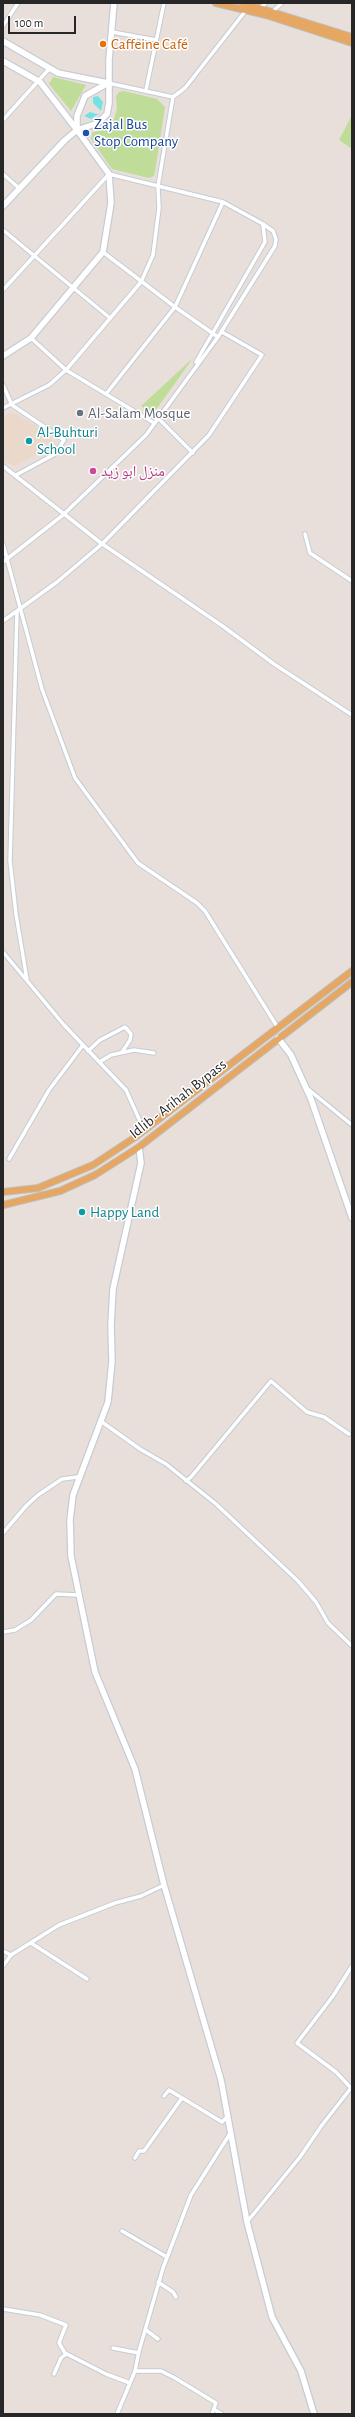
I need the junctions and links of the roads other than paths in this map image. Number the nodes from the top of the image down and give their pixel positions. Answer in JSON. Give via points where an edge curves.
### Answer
{"nodes":[{"id":1,"x":18,"y":3,"type":"edge"},
{"id":2,"x":114,"y":3,"type":"edge"},
{"id":3,"x":164,"y":3,"type":"edge"},
{"id":4,"x":216,"y":3,"type":"edge"},
{"id":5,"x":243,"y":3,"type":"edge"},
{"id":6,"x":266,"y":3,"type":"edge"},
{"id":7,"x":282,"y":3,"type":"edge"},
{"id":8,"x":248,"y":8,"type":"junction"},
{"id":9,"x":259,"y":10,"type":"junction"},
{"id":10,"x":271,"y":14,"type":"junction"},
{"id":11,"x":3,"y":26,"type":"edge"},
{"id":12,"x":112,"y":32,"type":"junction"},
{"id":13,"x":352,"y":37,"type":"edge"},
{"id":14,"x":156,"y":40,"type":"junction"},
{"id":15,"x":3,"y":41,"type":"edge"},
{"id":16,"x":352,"y":43,"type":"edge"},
{"id":17,"x":3,"y":61,"type":"edge"},
{"id":18,"x":49,"y":70,"type":"junction"},
{"id":19,"x":40,"y":82,"type":"junction"},
{"id":20,"x":108,"y":83,"type":"junction"},
{"id":21,"x":146,"y":90,"type":"junction"},
{"id":22,"x":173,"y":97,"type":"junction"},
{"id":23,"x":3,"y":120,"type":"edge"},
{"id":24,"x":77,"y":130,"type":"junction"},
{"id":25,"x":3,"y":174,"type":"edge"},
{"id":26,"x":109,"y":174,"type":"junction"},
{"id":27,"x":158,"y":186,"type":"junction"},
{"id":28,"x":20,"y":189,"type":"junction"},
{"id":29,"x":222,"y":202,"type":"junction"},
{"id":30,"x":3,"y":206,"type":"edge"},
{"id":31,"x":263,"y":224,"type":"junction"},
{"id":32,"x":3,"y":230,"type":"edge"},
{"id":33,"x":103,"y":252,"type":"junction"},
{"id":34,"x":35,"y":256,"type":"junction"},
{"id":35,"x":141,"y":282,"type":"junction"},
{"id":36,"x":75,"y":288,"type":"junction"},
{"id":37,"x":3,"y":290,"type":"edge"},
{"id":38,"x":175,"y":307,"type":"junction"},
{"id":39,"x":110,"y":318,"type":"junction"},
{"id":40,"x":222,"y":332,"type":"junction"},
{"id":41,"x":212,"y":333,"type":"junction"},
{"id":42,"x":218,"y":337,"type":"junction"},
{"id":43,"x":31,"y":338,"type":"junction"},
{"id":44,"x":3,"y":356,"type":"edge"},
{"id":45,"x":66,"y":370,"type":"junction"},
{"id":46,"x":192,"y":370,"type":"junction"},
{"id":47,"x":3,"y":384,"type":"edge"},
{"id":48,"x":106,"y":394,"type":"junction"},
{"id":49,"x":12,"y":405,"type":"junction"},
{"id":50,"x":3,"y":408,"type":"edge"},
{"id":51,"x":158,"y":418,"type":"junction"},
{"id":52,"x":154,"y":423,"type":"junction"},
{"id":53,"x":193,"y":453,"type":"junction"},
{"id":54,"x":3,"y":466,"type":"edge"},
{"id":55,"x":16,"y":475,"type":"junction"},
{"id":56,"x":63,"y":515,"type":"junction"},
{"id":57,"x":305,"y":534,"type":"dead end"},
{"id":58,"x":3,"y":544,"type":"edge"},
{"id":59,"x":102,"y":544,"type":"junction"},
{"id":60,"x":7,"y":559,"type":"junction"},
{"id":61,"x":3,"y":562,"type":"edge"},
{"id":62,"x":352,"y":581,"type":"edge"},
{"id":63,"x":18,"y":610,"type":"junction"},
{"id":64,"x":3,"y":622,"type":"edge"},
{"id":65,"x":352,"y":716,"type":"edge"},
{"id":66,"x":3,"y":952,"type":"edge"},
{"id":67,"x":352,"y":971,"type":"edge"},
{"id":68,"x":27,"y":980,"type":"junction"},
{"id":69,"x":352,"y":982,"type":"edge"},
{"id":70,"x":278,"y":1028,"type":"junction"},
{"id":71,"x":278,"y":1038,"type":"junction"},
{"id":72,"x":83,"y":1045,"type":"junction"},
{"id":73,"x":88,"y":1051,"type":"junction"},
{"id":74,"x":122,"y":1052,"type":"junction"},
{"id":75,"x":154,"y":1053,"type":"dead end"},
{"id":76,"x":101,"y":1061,"type":"junction"},
{"id":77,"x":208,"y":1081,"type":"junction"},
{"id":78,"x":305,"y":1087,"type":"junction"},
{"id":79,"x":213,"y":1089,"type":"junction"},
{"id":80,"x":352,"y":1125,"type":"edge"},
{"id":81,"x":144,"y":1130,"type":"junction"},
{"id":82,"x":139,"y":1147,"type":"junction"},
{"id":83,"x":9,"y":1159,"type":"dead end"},
{"id":84,"x":3,"y":1192,"type":"edge"},
{"id":85,"x":3,"y":1205,"type":"edge"},
{"id":86,"x":352,"y":1218,"type":"edge"},
{"id":87,"x":102,"y":1422,"type":"junction"},
{"id":88,"x":349,"y":1434,"type":"dead end"},
{"id":89,"x":78,"y":1477,"type":"junction"},
{"id":90,"x":186,"y":1481,"type":"junction"},
{"id":91,"x":3,"y":1533,"type":"edge"},
{"id":92,"x":78,"y":1594,"type":"junction"},
{"id":93,"x":3,"y":1632,"type":"edge"},
{"id":94,"x":352,"y":1646,"type":"edge"},
{"id":95,"x":164,"y":1885,"type":"junction"},
{"id":96,"x":31,"y":1943,"type":"junction"},
{"id":97,"x":3,"y":1951,"type":"edge"},
{"id":98,"x":12,"y":1955,"type":"junction"},
{"id":99,"x":3,"y":1966,"type":"edge"},
{"id":100,"x":352,"y":1966,"type":"edge"},
{"id":101,"x":87,"y":1979,"type":"dead end"},
{"id":102,"x":351,"y":2090,"type":"edge"},
{"id":103,"x":164,"y":2096,"type":"dead end"},
{"id":104,"x":182,"y":2098,"type":"junction"},
{"id":105,"x":229,"y":2115,"type":"junction"},
{"id":106,"x":231,"y":2131,"type":"junction"},
{"id":107,"x":135,"y":2158,"type":"dead end"},
{"id":108,"x":247,"y":2222,"type":"junction"},
{"id":109,"x":122,"y":2231,"type":"dead end"},
{"id":110,"x":167,"y":2257,"type":"junction"},
{"id":111,"x":158,"y":2282,"type":"junction"},
{"id":112,"x":176,"y":2297,"type":"dead end"},
{"id":113,"x":3,"y":2309,"type":"edge"},
{"id":114,"x":146,"y":2330,"type":"junction"},
{"id":115,"x":158,"y":2338,"type":"dead end"},
{"id":116,"x":114,"y":2348,"type":"dead end"},
{"id":117,"x":139,"y":2353,"type":"junction"},
{"id":118,"x":66,"y":2354,"type":"junction"},
{"id":119,"x":135,"y":2371,"type":"junction"},
{"id":120,"x":54,"y":2374,"type":"dead end"},
{"id":121,"x":130,"y":2383,"type":"junction"},
{"id":122,"x":215,"y":2410,"type":"junction"},
{"id":123,"x":117,"y":2414,"type":"edge"},
{"id":124,"x":212,"y":2414,"type":"edge"},
{"id":125,"x":222,"y":2414,"type":"edge"},
{"id":126,"x":314,"y":2414,"type":"edge"}],
"edges":[{"from":1,"to":11,"type":"street"},
{"from":2,"to":12,"type":"street"},
{"from":3,"to":14,"type":"street"},
{"from":4,"to":8,"type":"main road"},
{"from":5,"to":8,"type":"main road"},
{"from":6,"to":9,"type":"street"},
{"from":7,"to":10,"type":"street"},
{"from":8,"to":9,"type":"main road"},
{"from":8,"to":22,"type":"street","via":[[185,88]]},
{"from":9,"to":10,"type":"main road"},
{"from":10,"to":13,"type":"main road"},
{"from":10,"to":16,"type":"main road"},
{"from":12,"to":14,"type":"street"},
{"from":12,"to":20,"type":"street"},
{"from":14,"to":21,"type":"street"},
{"from":15,"to":18,"type":"street"},
{"from":17,"to":19,"type":"street"},
{"from":18,"to":19,"type":"street"},
{"from":18,"to":20,"type":"street"},
{"from":19,"to":23,"type":"street"},
{"from":19,"to":24,"type":"street"},
{"from":20,"to":21,"type":"street"},
{"from":20,"to":24,"type":"street","via":[[85,96],[77,116]]},
{"from":20,"to":24,"type":"street","via":[[110,103],[107,114],[98,123]]},
{"from":21,"to":22,"type":"street"},
{"from":22,"to":27,"type":"street"},
{"from":24,"to":26,"type":"street"},
{"from":24,"to":28,"type":"street"},
{"from":25,"to":28,"type":"street"},
{"from":26,"to":27,"type":"street"},
{"from":26,"to":33,"type":"street","via":[[111,203]]},
{"from":26,"to":34,"type":"street"},
{"from":27,"to":29,"type":"street"},
{"from":27,"to":35,"type":"street","via":[[159,208],[153,255]]},
{"from":28,"to":30,"type":"street"},
{"from":29,"to":31,"type":"street"},
{"from":29,"to":38,"type":"street"},
{"from":31,"to":40,"type":"street","via":[[273,231],[275,246]]},
{"from":31,"to":41,"type":"street","via":[[265,242]]},
{"from":32,"to":34,"type":"street"},
{"from":33,"to":35,"type":"street"},
{"from":33,"to":36,"type":"street"},
{"from":34,"to":36,"type":"street"},
{"from":34,"to":37,"type":"street"},
{"from":35,"to":38,"type":"street"},
{"from":35,"to":39,"type":"street"},
{"from":36,"to":39,"type":"street"},
{"from":36,"to":43,"type":"street"},
{"from":38,"to":41,"type":"street"},
{"from":38,"to":48,"type":"street"},
{"from":39,"to":45,"type":"street"},
{"from":40,"to":42,"type":"street"},
{"from":40,"to":53,"type":"street","via":[[262,355],[209,435]]},
{"from":41,"to":42,"type":"street"},
{"from":41,"to":46,"type":"street"},
{"from":42,"to":46,"type":"street"},
{"from":43,"to":44,"type":"street"},
{"from":43,"to":45,"type":"street"},
{"from":45,"to":48,"type":"street"},
{"from":45,"to":49,"type":"street","via":[[49,385]]},
{"from":46,"to":51,"type":"street"},
{"from":47,"to":49,"type":"street"},
{"from":48,"to":52,"type":"street"},
{"from":49,"to":50,"type":"street"},
{"from":49,"to":55,"type":"street","via":[[64,440],[55,454]]},
{"from":51,"to":52,"type":"street"},
{"from":51,"to":53,"type":"street"},
{"from":52,"to":56,"type":"street","via":[[146,435]]},
{"from":53,"to":59,"type":"street"},
{"from":54,"to":55,"type":"street"},
{"from":55,"to":56,"type":"street"},
{"from":56,"to":59,"type":"street"},
{"from":56,"to":60,"type":"street"},
{"from":57,"to":62,"type":"street","via":[[310,553]]},
{"from":58,"to":60,"type":"street"},
{"from":59,"to":63,"type":"street","via":[[57,582]]},
{"from":59,"to":65,"type":"street"},
{"from":60,"to":61,"type":"street"},
{"from":60,"to":63,"type":"street"},
{"from":63,"to":64,"type":"street"},
{"from":63,"to":68,"type":"street","via":[[10,861]]},
{"from":63,"to":70,"type":"street","via":[[42,688],[75,778],[138,863],[205,910]]},
{"from":66,"to":68,"type":"street"},
{"from":67,"to":70,"type":"main road","name":"Idlib - Arihah Bypass"},
{"from":68,"to":72,"type":"street"},
{"from":69,"to":71,"type":"main road","name":"Idlib - Arihah Bypass"},
{"from":70,"to":77,"type":"main road","name":"Idlib - Arihah Bypass"},
{"from":71,"to":78,"type":"street","via":[[291,1055]]},
{"from":71,"to":79,"type":"main road","name":"Idlib - Arihah Bypass"},
{"from":72,"to":73,"type":"street"},
{"from":72,"to":83,"type":"street","via":[[46,1094]]},
{"from":73,"to":74,"type":"street","via":[[100,1040],[125,1027],[131,1034]]},
{"from":73,"to":76,"type":"street"},
{"from":74,"to":75,"type":"street","via":[[134,1050]]},
{"from":74,"to":76,"type":"street"},
{"from":76,"to":81,"type":"street","via":[[126,1090]]},
{"from":77,"to":79,"type":"main road"},
{"from":77,"to":81,"type":"main road","name":"Idlib - Arihah Bypass"},
{"from":78,"to":80,"type":"street"},
{"from":78,"to":86,"type":"street"},
{"from":79,"to":82,"type":"main road","name":"Idlib - Arihah Bypass"},
{"from":81,"to":84,"type":"main road","name":"Idlib - Arihah Bypass","via":[[93,1165],[62,1179],[38,1188]]},
{"from":82,"to":85,"type":"main road","name":"Idlib - Arihah Bypass","via":[[95,1175],[60,1191]]},
{"from":82,"to":87,"type":"street","via":[[141,1163],[113,1289],[112,1361],[108,1402]]},
{"from":87,"to":89,"type":"street"},
{"from":87,"to":90,"type":"street","via":[[166,1464]]},
{"from":88,"to":90,"type":"street","via":[[324,1417],[307,1412],[271,1381]]},
{"from":89,"to":91,"type":"street","via":[[62,1479],[38,1495]]},
{"from":89,"to":92,"type":"street","via":[[70,1505],[71,1556]]},
{"from":90,"to":94,"type":"street","via":[[216,1504],[272,1556],[316,1602],[328,1623]]},
{"from":92,"to":93,"type":"street","via":[[56,1594],[31,1620],[15,1630]]},
{"from":92,"to":95,"type":"street","via":[[96,1672],[135,1769]]},
{"from":95,"to":96,"type":"street","via":[[141,1896],[115,1903],[59,1925]]},
{"from":95,"to":105,"type":"street"},
{"from":96,"to":98,"type":"street"},
{"from":96,"to":101,"type":"street"},
{"from":97,"to":98,"type":"street"},
{"from":98,"to":99,"type":"street"},
{"from":100,"to":102,"type":"street","via":[[297,2043],[336,2072]]},
{"from":102,"to":108,"type":"street"},
{"from":103,"to":104,"type":"street","via":[[169,2090]]},
{"from":104,"to":105,"type":"street","via":[[222,2122]]},
{"from":104,"to":107,"type":"street","via":[[144,2151],[139,2151]]},
{"from":105,"to":106,"type":"street"},
{"from":106,"to":108,"type":"street"},
{"from":106,"to":110,"type":"street","via":[[191,2195]]},
{"from":108,"to":126,"type":"street","via":[[272,2317],[301,2371]]},
{"from":109,"to":110,"type":"street"},
{"from":110,"to":111,"type":"street"},
{"from":111,"to":112,"type":"street","via":[[174,2292]]},
{"from":111,"to":114,"type":"street"},
{"from":113,"to":118,"type":"street","via":[[40,2314],[66,2325],[59,2343]]},
{"from":114,"to":115,"type":"street"},
{"from":114,"to":117,"type":"street"},
{"from":116,"to":117,"type":"street"},
{"from":117,"to":119,"type":"street"},
{"from":118,"to":120,"type":"street","via":[[61,2358]]},
{"from":118,"to":121,"type":"street"},
{"from":119,"to":121,"type":"street"},
{"from":119,"to":122,"type":"street","via":[[162,2371],[212,2399],[216,2403]]},
{"from":121,"to":123,"type":"street"},
{"from":122,"to":124,"type":"street"},
{"from":122,"to":125,"type":"street"}]}
